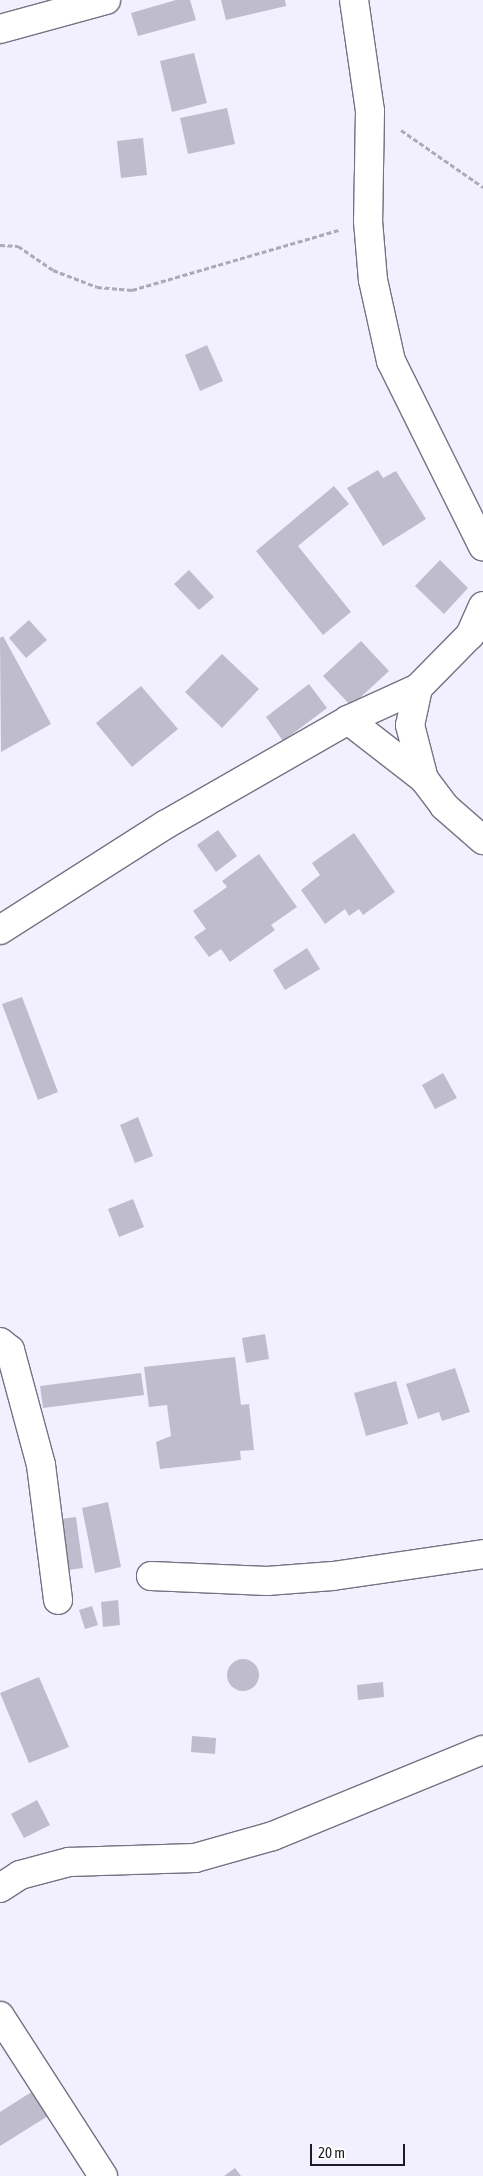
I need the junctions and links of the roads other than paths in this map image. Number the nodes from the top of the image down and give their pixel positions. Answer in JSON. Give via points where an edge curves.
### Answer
{"nodes":[{"id":1,"x":106,"y":0,"type":"edge"},
{"id":2,"x":354,"y":0,"type":"edge"},
{"id":3,"x":0,"y":29,"type":"edge"},
{"id":4,"x":483,"y":546,"type":"edge"},
{"id":5,"x":483,"y":606,"type":"edge"},
{"id":6,"x":418,"y":688,"type":"junction"},
{"id":7,"x":348,"y":720,"type":"junction"},
{"id":8,"x":424,"y":778,"type":"junction"},
{"id":9,"x":483,"y":840,"type":"edge"},
{"id":10,"x":0,"y":930,"type":"edge"},
{"id":11,"x":0,"y":1342,"type":"edge"},
{"id":12,"x":483,"y":1554,"type":"edge"},
{"id":13,"x":150,"y":1576,"type":"dead end"},
{"id":14,"x":58,"y":1600,"type":"dead end"},
{"id":15,"x":483,"y":1750,"type":"edge"},
{"id":16,"x":0,"y":1888,"type":"edge"},
{"id":17,"x":0,"y":2016,"type":"edge"},
{"id":18,"x":103,"y":2176,"type":"edge"}],
"edges":[{"from":1,"to":3,"type":"street"},
{"from":2,"to":4,"type":"street","via":[[370,111],[368,221],[373,280],[391,362]]},
{"from":5,"to":6,"type":"street","via":[[470,635]]},
{"from":6,"to":7,"type":"street"},
{"from":6,"to":8,"type":"street","via":[[410,726]]},
{"from":7,"to":8,"type":"street"},
{"from":7,"to":10,"type":"street","via":[[165,824]]},
{"from":8,"to":9,"type":"street","via":[[444,806]]},
{"from":11,"to":14,"type":"street","via":[[10,1350],[41,1465]]},
{"from":12,"to":13,"type":"street","via":[[333,1576],[267,1581]]},
{"from":15,"to":16,"type":"street","via":[[273,1836],[195,1858],[69,1862],[20,1875]]},
{"from":17,"to":18,"type":"street"}]}
